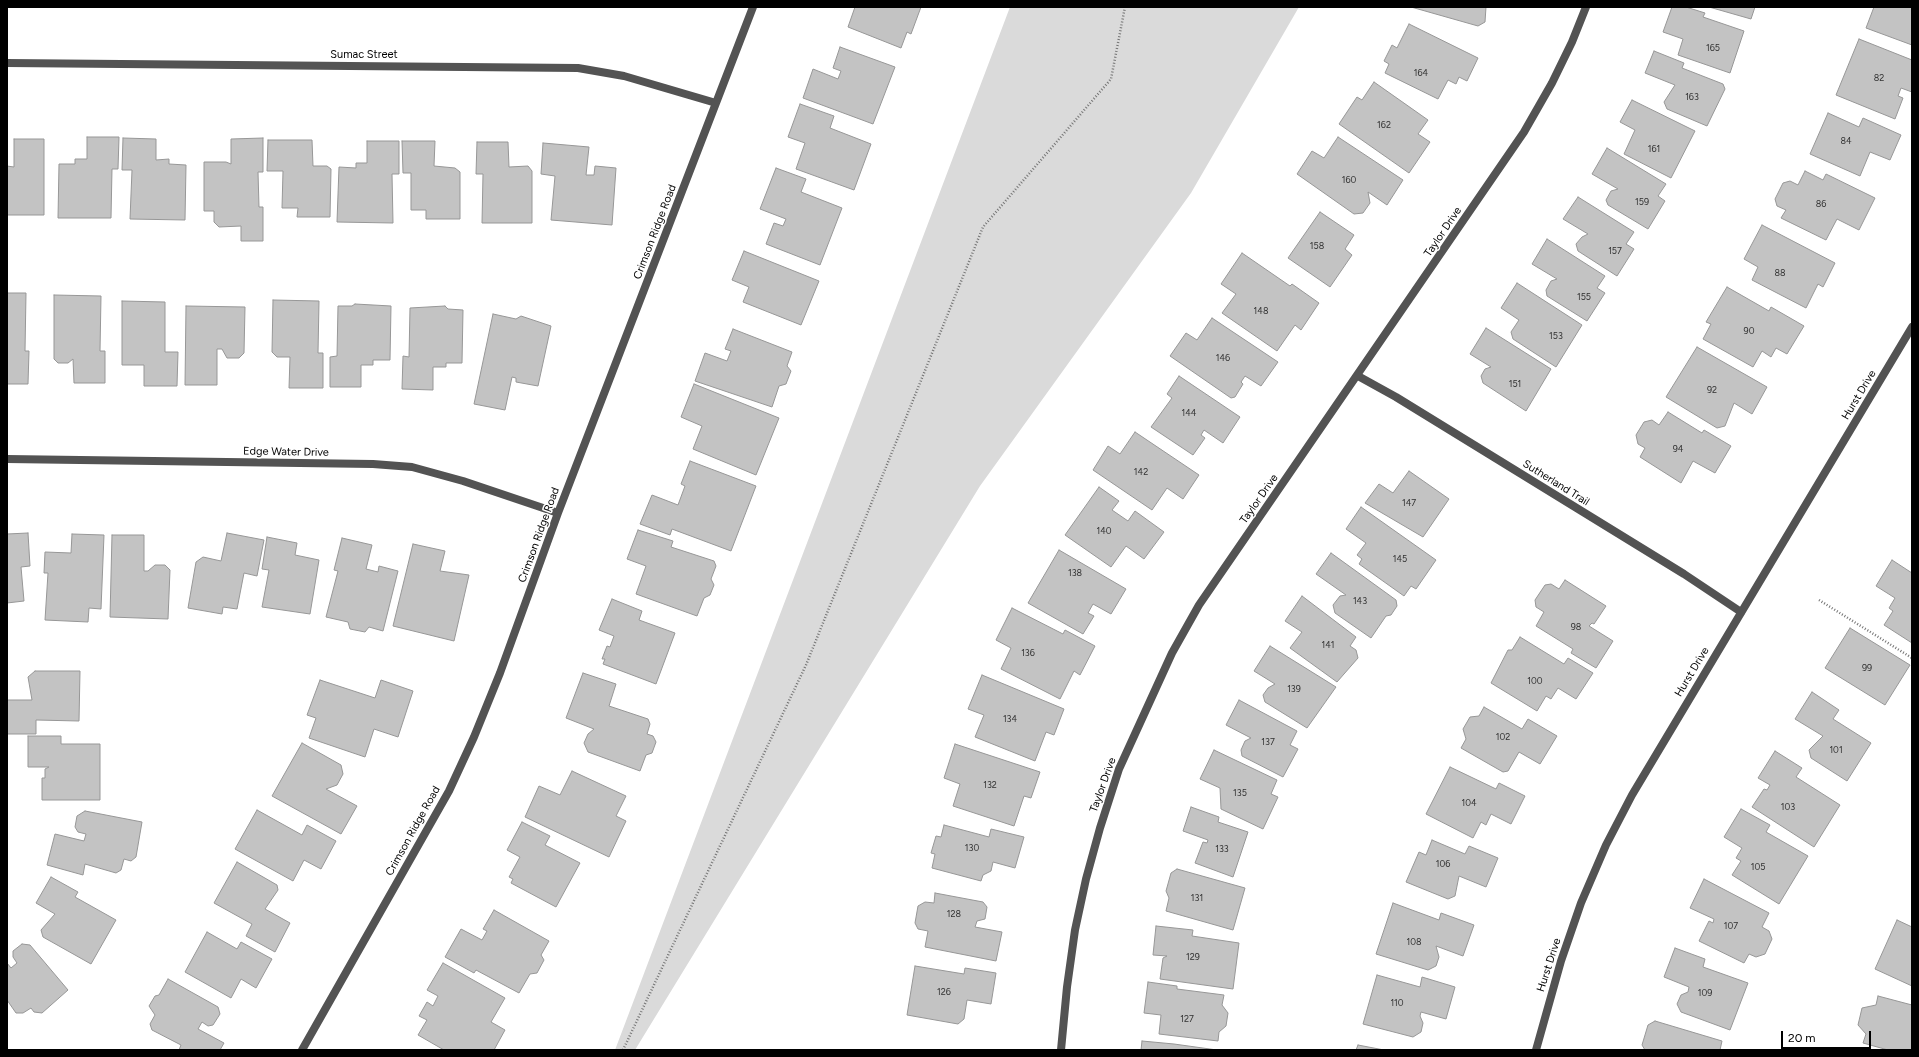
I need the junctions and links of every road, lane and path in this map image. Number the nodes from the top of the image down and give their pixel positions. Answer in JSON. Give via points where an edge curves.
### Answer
{"nodes":[{"id":1,"x":753,"y":7,"type":"edge"},
{"id":2,"x":1125,"y":7,"type":"edge"},
{"id":3,"x":1586,"y":7,"type":"edge"},
{"id":4,"x":7,"y":63,"type":"edge"},
{"id":5,"x":716,"y":103,"type":"junction"},
{"id":6,"x":1912,"y":328,"type":"edge"},
{"id":7,"x":1358,"y":376,"type":"junction"},
{"id":8,"x":7,"y":459,"type":"edge"},
{"id":9,"x":558,"y":513,"type":"junction"},
{"id":10,"x":1819,"y":600,"type":"dead end"},
{"id":11,"x":1741,"y":612,"type":"junction"},
{"id":12,"x":1912,"y":658,"type":"edge"},
{"id":13,"x":302,"y":1050,"type":"edge"},
{"id":14,"x":623,"y":1050,"type":"edge"},
{"id":15,"x":1061,"y":1050,"type":"edge"},
{"id":16,"x":1536,"y":1050,"type":"edge"}],
"edges":[{"from":1,"to":5,"type":"street","name":"Crimson Ridge Road"},
{"from":2,"to":14,"type":"path","via":[[1112,79],[983,227],[806,665]]},
{"from":3,"to":7,"type":"street","name":"Taylor Drive","via":[[1552,83],[1524,132]]},
{"from":4,"to":5,"type":"street","name":"Sumac Street","via":[[578,68],[624,76]]},
{"from":5,"to":9,"type":"street","name":"Crimson Ridge Road"},
{"from":6,"to":11,"type":"street","name":"Hurst Drive"},
{"from":7,"to":11,"type":"street","name":"Sutherland Trail","via":[[1684,574]]},
{"from":7,"to":15,"type":"street","name":"Taylor Drive","via":[[1199,605],[1172,653],[1119,769],[1086,879],[1075,930]]},
{"from":8,"to":9,"type":"street","name":"Edge Water Drive","via":[[373,464],[412,467],[463,480]]},
{"from":9,"to":13,"type":"street","name":"Crimson Ridge Road","via":[[500,673],[449,791]]},
{"from":10,"to":12,"type":"path"},
{"from":11,"to":16,"type":"street","name":"Hurst Drive","via":[[1654,755],[1606,845],[1581,903],[1561,961]]}]}
